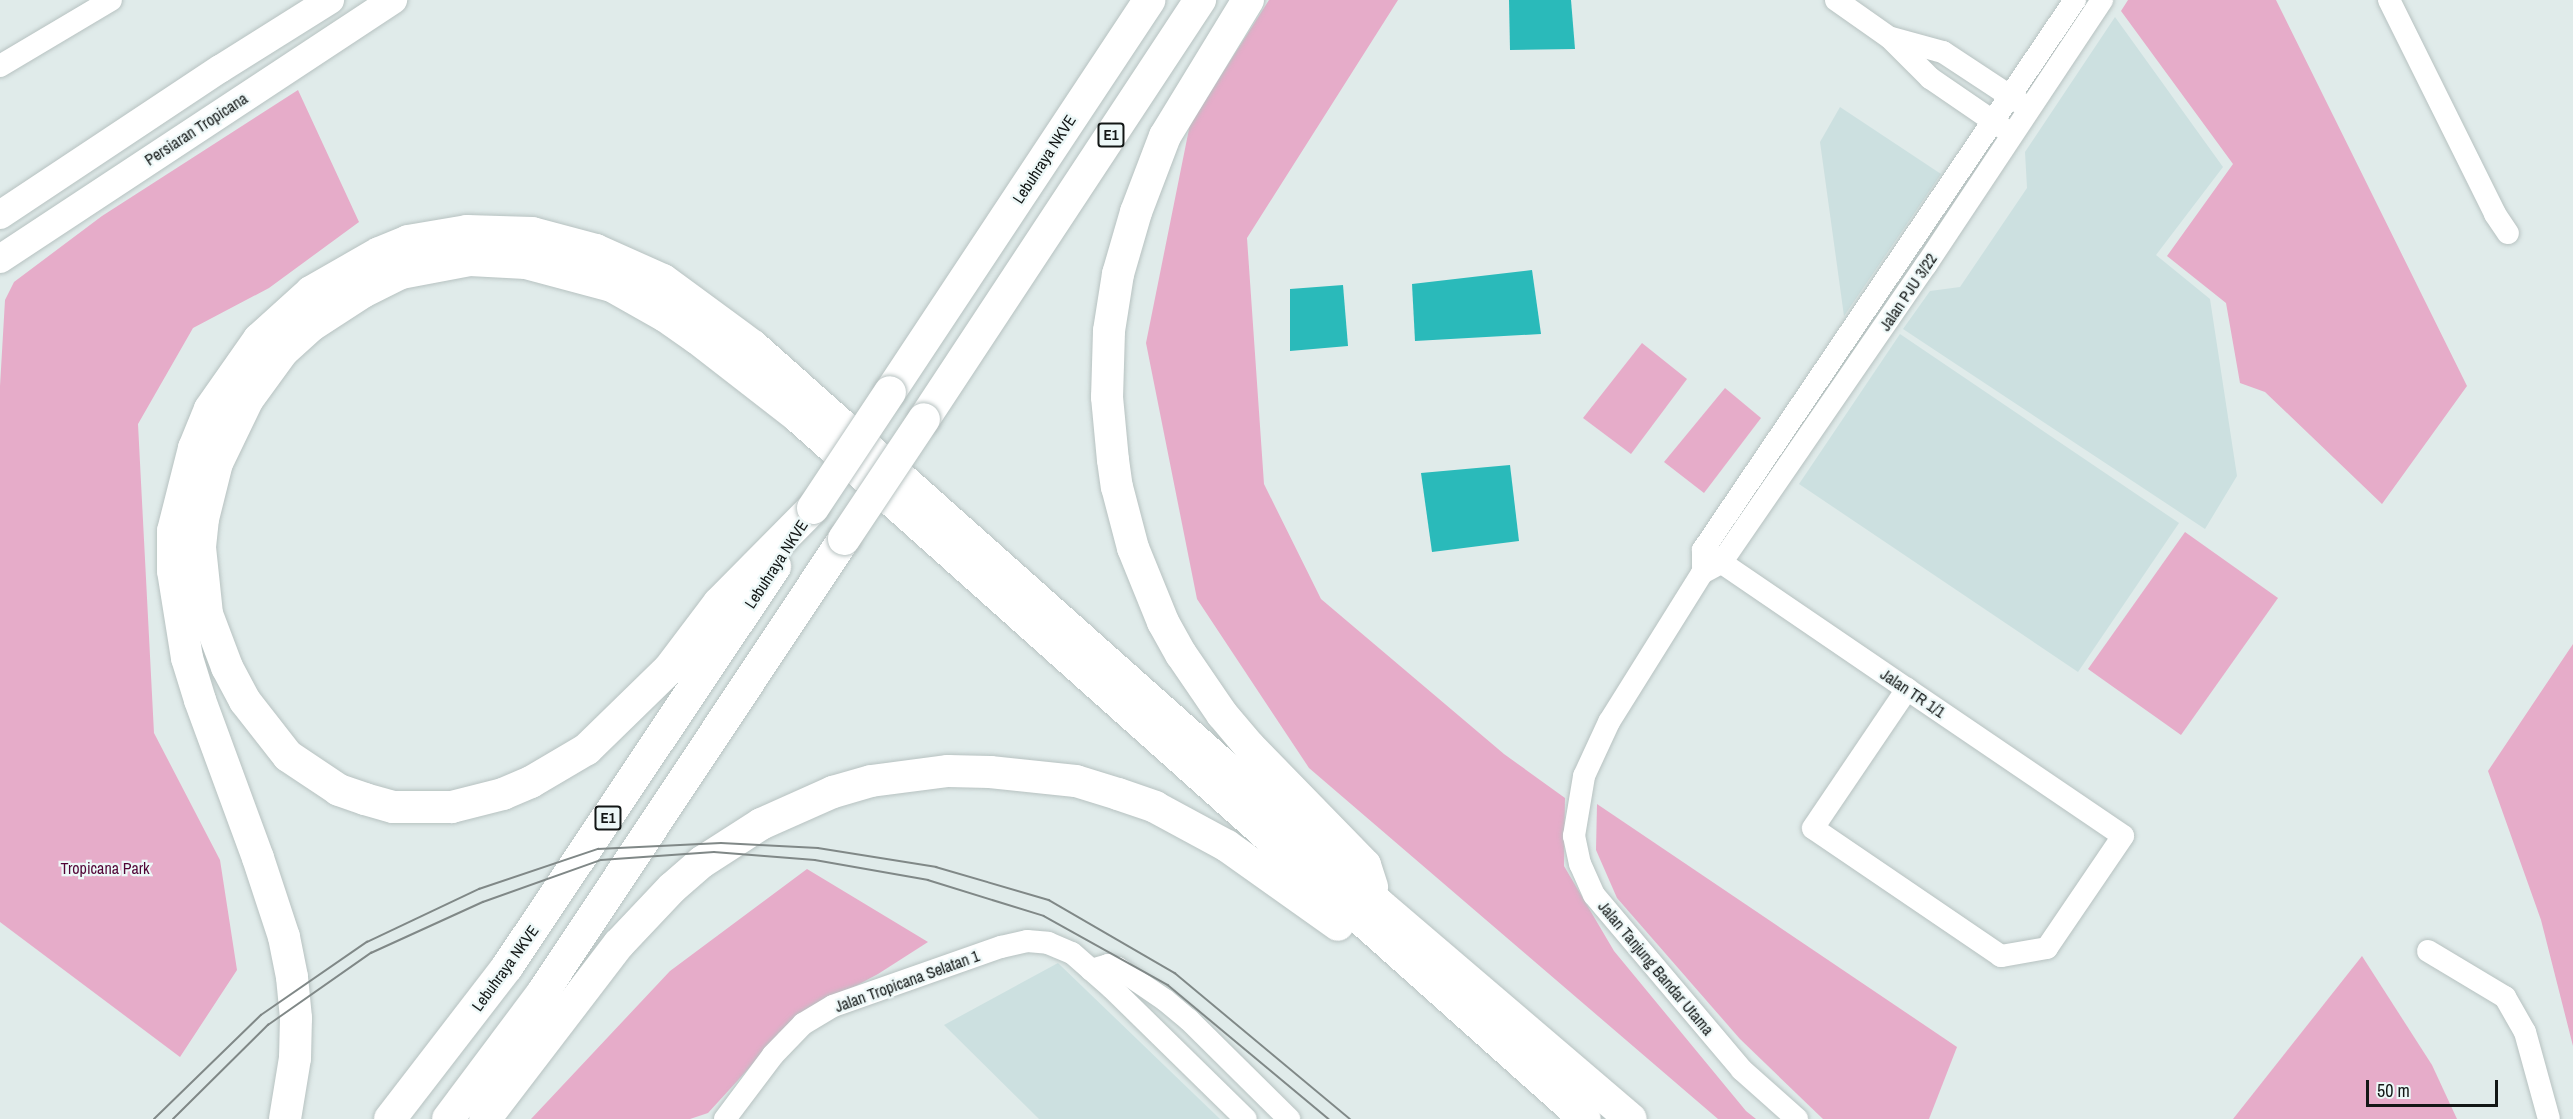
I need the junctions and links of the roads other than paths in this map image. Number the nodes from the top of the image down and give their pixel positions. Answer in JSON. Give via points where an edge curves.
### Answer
{"nodes":[{"id":1,"x":111,"y":0,"type":"edge"},
{"id":2,"x":330,"y":0,"type":"edge"},
{"id":3,"x":393,"y":0,"type":"edge"},
{"id":4,"x":1149,"y":0,"type":"edge"},
{"id":5,"x":1200,"y":0,"type":"edge"},
{"id":6,"x":1248,"y":0,"type":"edge"},
{"id":7,"x":1836,"y":0,"type":"edge"},
{"id":8,"x":2075,"y":0,"type":"edge"},
{"id":9,"x":2102,"y":0,"type":"edge"},
{"id":10,"x":2389,"y":0,"type":"edge"},
{"id":11,"x":1890,"y":38,"type":"junction"},
{"id":12,"x":0,"y":66,"type":"edge"},
{"id":13,"x":2009,"y":96,"type":"junction"},
{"id":14,"x":2031,"y":110,"type":"junction"},
{"id":15,"x":1992,"y":121,"type":"junction"},
{"id":16,"x":2014,"y":135,"type":"junction"},
{"id":17,"x":0,"y":215,"type":"edge"},
{"id":18,"x":2508,"y":233,"type":"dead end"},
{"id":19,"x":0,"y":259,"type":"edge"},
{"id":20,"x":813,"y":508,"type":"junction"},
{"id":21,"x":1709,"y":562,"type":"junction"},
{"id":22,"x":1906,"y":689,"type":"junction"},
{"id":23,"x":1610,"y":722,"type":"joint"},
{"id":24,"x":1379,"y":904,"type":"junction"},
{"id":25,"x":1382,"y":938,"type":"junction"},
{"id":26,"x":2428,"y":951,"type":"dead end"},
{"id":27,"x":1091,"y":970,"type":"junction"},
{"id":28,"x":285,"y":1119,"type":"edge"},
{"id":29,"x":390,"y":1119,"type":"edge"},
{"id":30,"x":448,"y":1119,"type":"edge"},
{"id":31,"x":484,"y":1119,"type":"edge"},
{"id":32,"x":725,"y":1119,"type":"edge"},
{"id":33,"x":1246,"y":1119,"type":"edge"},
{"id":34,"x":1289,"y":1119,"type":"edge"},
{"id":35,"x":1585,"y":1119,"type":"edge"},
{"id":36,"x":1631,"y":1119,"type":"edge"},
{"id":37,"x":1797,"y":1119,"type":"edge"},
{"id":38,"x":2549,"y":1119,"type":"edge"}],
"edges":[{"from":1,"to":12,"type":"street"},
{"from":2,"to":17,"type":"main road"},
{"from":3,"to":19,"type":"main road","name":"Persiaran Tropicana"},
{"from":4,"to":20,"type":"highway","name":"Lebuhraya NKVE","number":"E1","bridge":true},
{"from":5,"to":30,"type":"highway","number":"E1","bridge":true,"via":[[543,992]]},
{"from":6,"to":24,"type":"highway","via":[[1165,136],[1118,274],[1107,365],[1117,487],[1145,582],[1181,654],[1249,746],[1365,866]]},
{"from":7,"to":11,"type":"street"},
{"from":8,"to":13,"type":"street","name":"Jalan PJU 3/22"},
{"from":9,"to":14,"type":"street","name":"Jalan PJU 3/22"},
{"from":10,"to":18,"type":"street"},
{"from":11,"to":13,"type":"street","via":[[1943,52]]},
{"from":11,"to":15,"type":"street","via":[[1930,78]]},
{"from":13,"to":14,"type":"street"},
{"from":13,"to":15,"type":"street","name":"Jalan PJU 3/22"},
{"from":14,"to":16,"type":"street","name":"Jalan PJU 3/22"},
{"from":15,"to":16,"type":"street"},
{"from":15,"to":21,"type":"street","name":"Jalan PJU 3/22"},
{"from":16,"to":21,"type":"street","name":"Jalan PJU 3/22"},
{"from":20,"to":25,"type":"highway","via":[[720,603],[669,669],[587,749],[531,783],[452,807],[393,807],[365,799],[339,790],[288,756],[245,701],[207,614],[200,547],[217,463],[248,399],[283,351],[312,325],[401,273],[437,264],[500,260],[582,276],[612,286],[664,316],[729,361],[796,416]]},
{"from":20,"to":29,"type":"highway","name":"Lebuhraya NKVE","number":"E1","via":[[507,967]]},
{"from":21,"to":22,"type":"street","name":"Jalan TR 1/1"},
{"from":21,"to":23,"type":"street","name":"Jalan PJU 3/22"},
{"from":22,"to":22,"type":"street","name":"Jalan TR 1/1","via":[[1813,828],[2001,956],[2047,948],[2123,836]]},
{"from":23,"to":37,"type":"street","name":"Jalan Tanjung Bandar Utama","via":[[1584,776],[1574,836],[1580,864],[1594,895],[1742,1070]]},
{"from":24,"to":28,"type":"highway","via":[[795,381],[691,299],[632,265],[564,240],[500,231],[430,235],[379,253],[320,287],[259,339],[210,409],[194,448],[173,531],[172,571],[187,658],[258,858],[284,937],[292,977],[295,1058]]},
{"from":24,"to":36,"type":"highway"},
{"from":25,"to":31,"type":"highway","via":[[1341,927],[1227,846],[1155,807],[1076,781],[990,771],[948,771],[871,782],[824,796],[761,824],[702,862],[672,888],[620,944]]},
{"from":25,"to":35,"type":"highway"},
{"from":26,"to":38,"type":"street","via":[[2505,997],[2525,1032]]},
{"from":27,"to":32,"type":"street","name":"Jalan Tropicana Selatan 1","via":[[1072,952],[1048,943],[1027,941],[833,1006],[803,1024],[773,1055]]},
{"from":27,"to":33,"type":"street","name":"Jalan Tropicana Selatan 1"},
{"from":27,"to":34,"type":"street","via":[[1108,965],[1118,968],[1165,1000]]}]}
